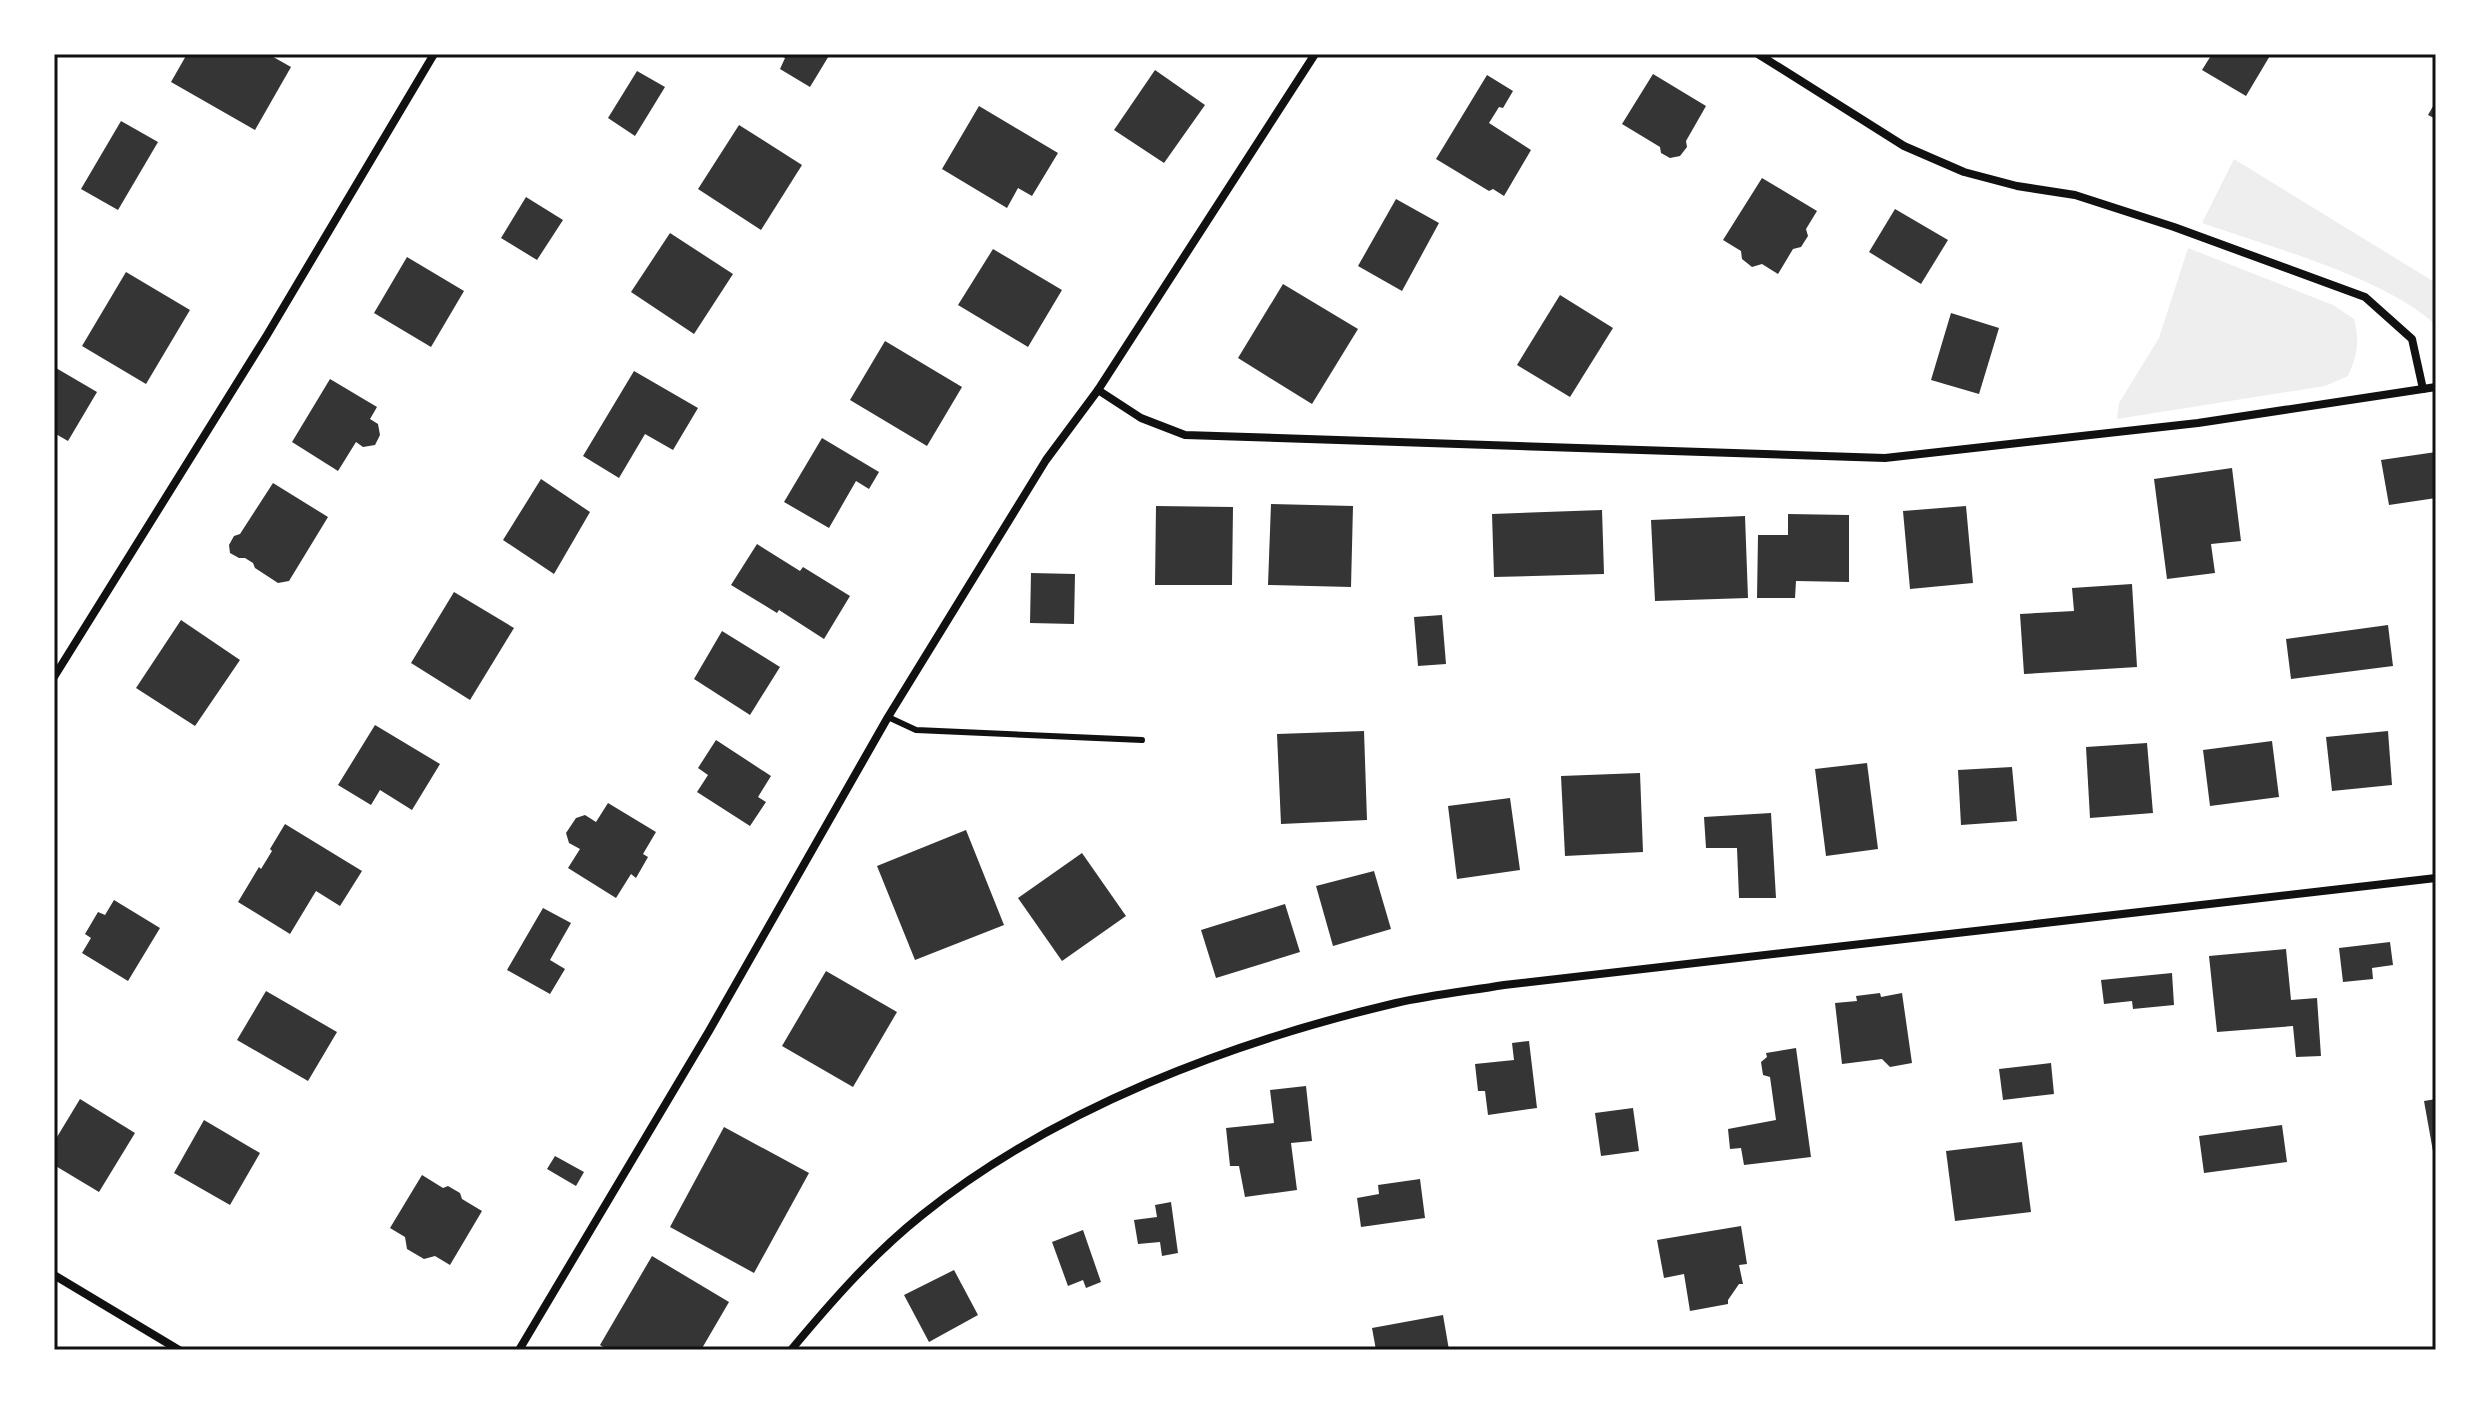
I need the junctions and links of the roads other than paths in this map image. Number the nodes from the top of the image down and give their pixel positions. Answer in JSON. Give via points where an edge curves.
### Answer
{"nodes":[{"id":1,"x":434,"y":54,"type":"edge"},
{"id":2,"x":1315,"y":54,"type":"edge"},
{"id":3,"x":1758,"y":54,"type":"edge"},
{"id":4,"x":2436,"y":387,"type":"edge"},
{"id":5,"x":2423,"y":389,"type":"junction"},
{"id":6,"x":1098,"y":390,"type":"junction"},
{"id":7,"x":54,"y":677,"type":"edge"},
{"id":8,"x":888,"y":717,"type":"junction"},
{"id":9,"x":1142,"y":740,"type":"dead end"},
{"id":10,"x":2436,"y":878,"type":"edge"},
{"id":11,"x":54,"y":1275,"type":"edge"},
{"id":12,"x":178,"y":1350,"type":"edge"},
{"id":13,"x":519,"y":1350,"type":"edge"},
{"id":14,"x":791,"y":1350,"type":"edge"}],
"edges":[{"from":1,"to":7,"type":"street"},
{"from":2,"to":6,"type":"street"},
{"from":3,"to":5,"type":"street","via":[[1904,146],[1964,172],[2075,195],[2365,297],[2412,339]]},
{"from":4,"to":5,"type":"street"},
{"from":5,"to":6,"type":"street","via":[[2198,423],[1885,458],[1185,435],[1141,418]]},
{"from":6,"to":8,"type":"street","via":[[1046,460]]},
{"from":8,"to":9,"type":"lane","via":[[916,730]]},
{"from":8,"to":13,"type":"street"},
{"from":10,"to":14,"type":"street","via":[[1504,985],[1398,1003],[1279,1035],[1078,1113],[997,1161],[921,1215],[839,1292]]},
{"from":11,"to":12,"type":"street"}]}
